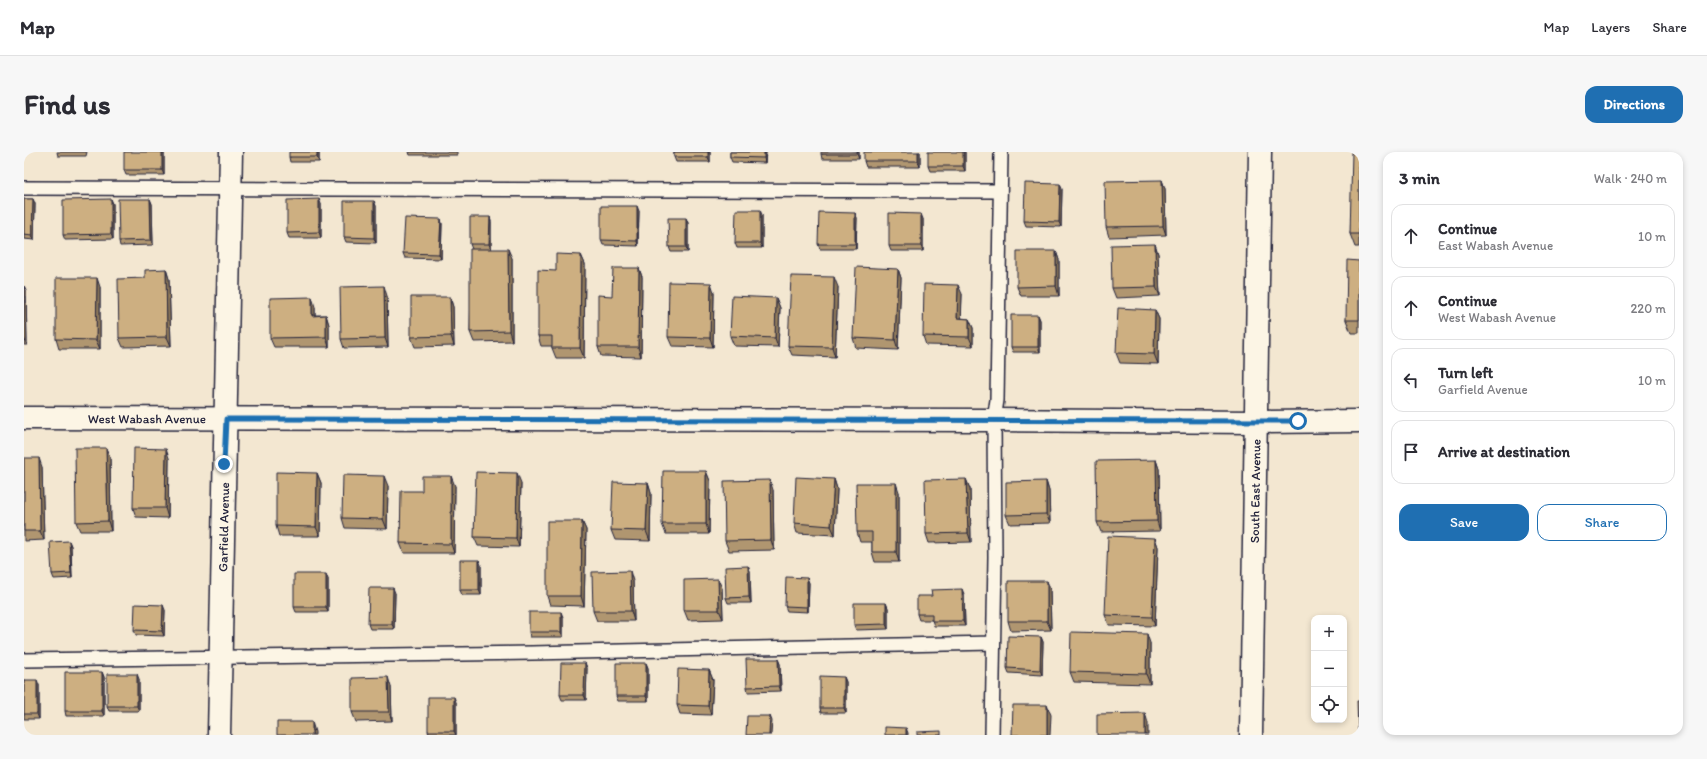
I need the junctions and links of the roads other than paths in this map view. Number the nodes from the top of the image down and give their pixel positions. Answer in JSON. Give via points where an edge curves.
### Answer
{"nodes":[{"id":1,"x":231,"y":152,"type":"edge"},
{"id":2,"x":1001,"y":152,"type":"edge"},
{"id":3,"x":1260,"y":152,"type":"edge"},
{"id":4,"x":24,"y":188,"type":"edge"},
{"id":5,"x":230,"y":189,"type":"junction"},
{"id":6,"x":1000,"y":191,"type":"junction"},
{"id":7,"x":24,"y":418,"type":"edge"},
{"id":8,"x":226,"y":419,"type":"junction"},
{"id":9,"x":994,"y":420,"type":"junction"},
{"id":10,"x":1359,"y":421,"type":"edge"},
{"id":11,"x":1255,"y":422,"type":"junction"},
{"id":12,"x":993,"y":643,"type":"junction"},
{"id":13,"x":221,"y":656,"type":"junction"},
{"id":14,"x":24,"y":660,"type":"edge"},
{"id":15,"x":219,"y":735,"type":"edge"},
{"id":16,"x":992,"y":735,"type":"edge"},
{"id":17,"x":1251,"y":735,"type":"edge"}],
"edges":[{"from":1,"to":5,"type":"street","name":"Garfield Avenue"},
{"from":2,"to":6,"type":"lane"},
{"from":3,"to":11,"type":"street","name":"South East Avenue"},
{"from":4,"to":5,"type":"lane"},
{"from":5,"to":6,"type":"lane"},
{"from":5,"to":8,"type":"street","name":"Garfield Avenue"},
{"from":6,"to":9,"type":"lane","via":[[997,392]]},
{"from":7,"to":8,"type":"street","name":"West Wabash Avenue"},
{"from":8,"to":9,"type":"street","name":"West Wabash Avenue"},
{"from":8,"to":13,"type":"street","name":"Garfield Avenue"},
{"from":9,"to":11,"type":"street","name":"West Wabash Avenue"},
{"from":9,"to":12,"type":"lane"},
{"from":10,"to":11,"type":"street","name":"West Wabash Avenue"},
{"from":11,"to":17,"type":"street","name":"South East Avenue"},
{"from":12,"to":13,"type":"lane","via":[[532,653]]},
{"from":12,"to":16,"type":"lane"},
{"from":13,"to":14,"type":"lane"},
{"from":13,"to":15,"type":"street","name":"Garfield Avenue"}]}
